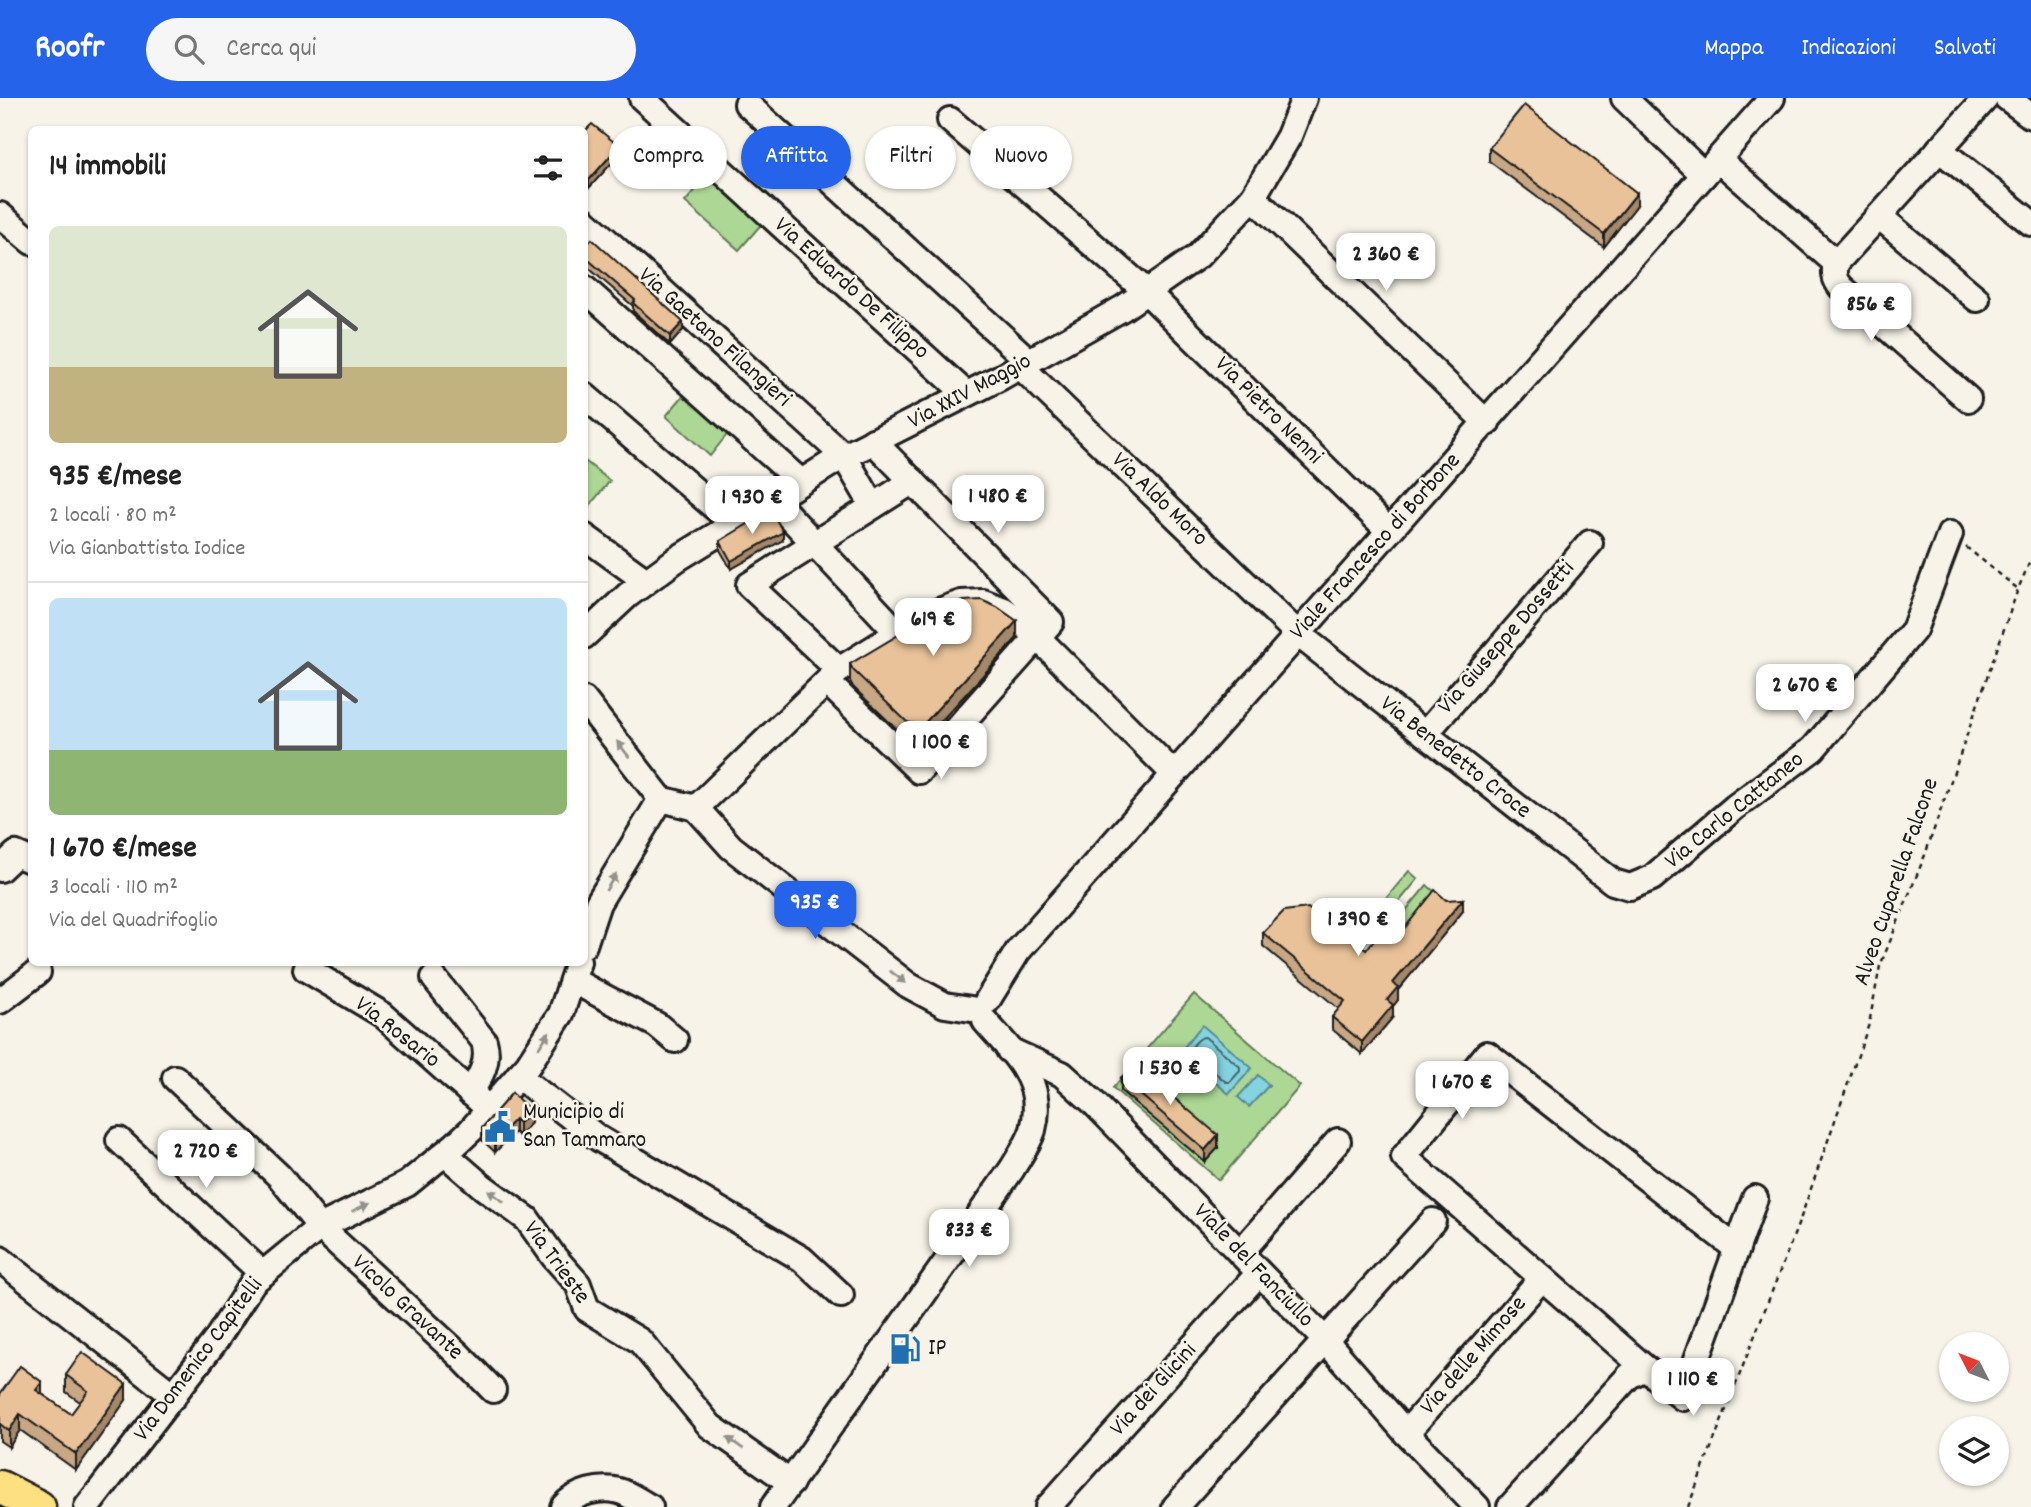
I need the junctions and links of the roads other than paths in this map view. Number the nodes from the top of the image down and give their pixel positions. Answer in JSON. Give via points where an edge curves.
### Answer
{"nodes":[{"id":1,"x":642,"y":98,"type":"edge"},
{"id":2,"x":1304,"y":98,"type":"edge"},
{"id":3,"x":1624,"y":98,"type":"edge"},
{"id":4,"x":1772,"y":98,"type":"edge"},
{"id":5,"x":1986,"y":98,"type":"edge"},
{"id":6,"x":2007,"y":98,"type":"edge"},
{"id":7,"x":747,"y":104,"type":"dead end"},
{"id":8,"x":2031,"y":116,"type":"edge"},
{"id":9,"x":950,"y":120,"type":"dead end"},
{"id":10,"x":1939,"y":149,"type":"junction"},
{"id":11,"x":1711,"y":167,"type":"junction"},
{"id":12,"x":1253,"y":197,"type":"junction"},
{"id":13,"x":0,"y":215,"type":"edge"},
{"id":14,"x":1879,"y":216,"type":"junction"},
{"id":15,"x":2031,"y":223,"type":"edge"},
{"id":16,"x":588,"y":224,"type":"edge"},
{"id":17,"x":28,"y":239,"type":"edge"},
{"id":18,"x":1836,"y":263,"type":"junction"},
{"id":19,"x":1146,"y":291,"type":"junction"},
{"id":20,"x":588,"y":292,"type":"edge"},
{"id":21,"x":1977,"y":299,"type":"dead end"},
{"id":22,"x":1024,"y":364,"type":"junction"},
{"id":23,"x":966,"y":394,"type":"junction"},
{"id":24,"x":588,"y":398,"type":"edge"},
{"id":25,"x":1968,"y":399,"type":"dead end"},
{"id":26,"x":1487,"y":423,"type":"junction"},
{"id":27,"x":873,"y":441,"type":"junction"},
{"id":28,"x":844,"y":456,"type":"junction"},
{"id":29,"x":913,"y":481,"type":"junction"},
{"id":30,"x":801,"y":482,"type":"junction"},
{"id":31,"x":773,"y":499,"type":"junction"},
{"id":32,"x":873,"y":506,"type":"junction"},
{"id":33,"x":734,"y":524,"type":"junction"},
{"id":34,"x":1390,"y":531,"type":"junction"},
{"id":35,"x":1950,"y":534,"type":"road end"},
{"id":36,"x":588,"y":539,"type":"edge"},
{"id":37,"x":1590,"y":543,"type":"dead end"},
{"id":38,"x":814,"y":544,"type":"junction"},
{"id":39,"x":646,"y":581,"type":"junction"},
{"id":40,"x":588,"y":632,"type":"edge"},
{"id":41,"x":898,"y":633,"type":"junction"},
{"id":42,"x":1298,"y":634,"type":"junction"},
{"id":43,"x":1037,"y":637,"type":"junction"},
{"id":44,"x":833,"y":676,"type":"junction"},
{"id":45,"x":588,"y":705,"type":"edge"},
{"id":46,"x":1424,"y":734,"type":"junction"},
{"id":47,"x":1174,"y":774,"type":"junction"},
{"id":48,"x":661,"y":799,"type":"junction"},
{"id":49,"x":696,"y":808,"type":"junction"},
{"id":50,"x":28,"y":859,"type":"edge"},
{"id":51,"x":0,"y":869,"type":"edge"},
{"id":52,"x":1613,"y":882,"type":"joint"},
{"id":53,"x":588,"y":931,"type":"edge"},
{"id":54,"x":308,"y":966,"type":"edge"},
{"id":55,"x":575,"y":971,"type":"edge"},
{"id":56,"x":38,"y":972,"type":"dead end"},
{"id":57,"x":435,"y":978,"type":"dead end"},
{"id":58,"x":0,"y":1001,"type":"edge"},
{"id":59,"x":981,"y":1010,"type":"junction"},
{"id":60,"x":675,"y":1040,"type":"dead end"},
{"id":61,"x":1009,"y":1050,"type":"junction"},
{"id":62,"x":518,"y":1076,"type":"junction"},
{"id":63,"x":175,"y":1078,"type":"dead end"},
{"id":64,"x":479,"y":1101,"type":"junction"},
{"id":65,"x":119,"y":1140,"type":"dead end"},
{"id":66,"x":1338,"y":1141,"type":"dead end"},
{"id":67,"x":445,"y":1154,"type":"junction"},
{"id":68,"x":1755,"y":1198,"type":"dead end"},
{"id":69,"x":1433,"y":1221,"type":"dead end"},
{"id":70,"x":320,"y":1227,"type":"junction"},
{"id":71,"x":1737,"y":1249,"type":"junction"},
{"id":72,"x":1240,"y":1253,"type":"junction"},
{"id":73,"x":0,"y":1259,"type":"edge"},
{"id":74,"x":1259,"y":1273,"type":"junction"},
{"id":75,"x":263,"y":1274,"type":"junction"},
{"id":76,"x":1542,"y":1278,"type":"junction"},
{"id":77,"x":841,"y":1295,"type":"dead end"},
{"id":78,"x":1326,"y":1341,"type":"junction"},
{"id":79,"x":1645,"y":1368,"type":"junction"},
{"id":80,"x":493,"y":1390,"type":"dead end"},
{"id":81,"x":174,"y":1396,"type":"junction"},
{"id":82,"x":1406,"y":1433,"type":"junction"},
{"id":83,"x":791,"y":1483,"type":"junction"},
{"id":84,"x":2,"y":1491,"type":"edge"},
{"id":85,"x":39,"y":1507,"type":"edge"},
{"id":86,"x":88,"y":1507,"type":"edge"},
{"id":87,"x":562,"y":1507,"type":"edge"},
{"id":88,"x":649,"y":1507,"type":"edge"},
{"id":89,"x":773,"y":1507,"type":"edge"},
{"id":90,"x":1048,"y":1507,"type":"edge"},
{"id":91,"x":1175,"y":1507,"type":"edge"},
{"id":92,"x":1477,"y":1507,"type":"edge"},
{"id":93,"x":1510,"y":1507,"type":"edge"}],
"edges":[{"from":1,"to":23,"type":"street","name":"Via Eduardo De Filippo"},
{"from":2,"to":12,"type":"street","name":"Via XXIV Maggio","via":[[1289,136]]},
{"from":3,"to":11,"type":"street"},
{"from":4,"to":11,"type":"street","name":"Viale Francesco di Borbone"},
{"from":5,"to":10,"type":"street"},
{"from":6,"to":8,"type":"street"},
{"from":7,"to":22,"type":"street","name":"Via Aldo Moro"},
{"from":9,"to":19,"type":"street","name":"Via Pietro Nenni"},
{"from":10,"to":14,"type":"street"},
{"from":10,"to":15,"type":"street"},
{"from":11,"to":18,"type":"street"},
{"from":11,"to":26,"type":"street","name":"Viale Francesco di Borbone"},
{"from":12,"to":19,"type":"street","name":"Via XXIV Maggio","via":[[1198,256]]},
{"from":12,"to":26,"type":"street"},
{"from":13,"to":17,"type":"street"},
{"from":14,"to":18,"type":"street"},
{"from":14,"to":21,"type":"street"},
{"from":16,"to":28,"type":"street","name":"Via Gaetano Filangieri"},
{"from":18,"to":25,"type":"street","via":[[1841,287]]},
{"from":19,"to":22,"type":"street","name":"Via XXIV Maggio"},
{"from":19,"to":34,"type":"street","name":"Via Pietro Nenni"},
{"from":20,"to":30,"type":"street"},
{"from":22,"to":23,"type":"street","name":"Via XXIV Maggio"},
{"from":22,"to":42,"type":"street","name":"Via Aldo Moro"},
{"from":23,"to":27,"type":"street","name":"Via XXIV Maggio"},
{"from":24,"to":33,"type":"street"},
{"from":26,"to":34,"type":"street","name":"Viale Francesco di Borbone"},
{"from":27,"to":28,"type":"street","name":"Via XXIV Maggio"},
{"from":27,"to":29,"type":"street"},
{"from":28,"to":30,"type":"street","name":"Via XXIV Maggio"},
{"from":28,"to":32,"type":"street","name":"Via Gaetano Filangieri"},
{"from":29,"to":32,"type":"street"},
{"from":29,"to":43,"type":"street","via":[[1051,622]]},
{"from":30,"to":31,"type":"street","name":"Via XXIV Maggio"},
{"from":31,"to":33,"type":"street","name":"Via XXIV Maggio"},
{"from":31,"to":38,"type":"street"},
{"from":32,"to":38,"type":"street"},
{"from":33,"to":39,"type":"street","name":"Via XXIV Maggio"},
{"from":34,"to":42,"type":"street","name":"Viale Francesco di Borbone"},
{"from":35,"to":52,"type":"street","name":"Via Carlo Cattaneo","via":[[1914,630],[1814,749],[1735,807],[1652,878],[1630,887]]},
{"from":36,"to":39,"type":"street"},
{"from":37,"to":46,"type":"street","name":"Via Giuseppe Dossetti"},
{"from":38,"to":41,"type":"street"},
{"from":38,"to":44,"type":"street","via":[[749,585]]},
{"from":39,"to":40,"type":"street","name":"Via XXIV Maggio"},
{"from":41,"to":43,"type":"street","via":[[948,607],[983,602],[1004,610]]},
{"from":41,"to":44,"type":"street"},
{"from":42,"to":46,"type":"street","name":"Via Benedetto Croce"},
{"from":42,"to":47,"type":"street","name":"Viale Francesco di Borbone"},
{"from":43,"to":44,"type":"street","via":[[919,771]]},
{"from":43,"to":47,"type":"street"},
{"from":44,"to":49,"type":"street"},
{"from":48,"to":45,"type":"street","one_way":true},
{"from":46,"to":52,"type":"street","name":"Via Benedetto Croce"},
{"from":47,"to":59,"type":"street","name":"Viale Francesco di Borbone","via":[[1018,951]]},
{"from":48,"to":49,"type":"street"},
{"from":53,"to":48,"type":"street","one_way":true,"via":[[598,903]]},
{"from":49,"to":59,"type":"street","one_way":true,"via":[[731,846],[908,985],[945,1005]]},
{"from":50,"to":51,"type":"street","via":[[16,854]]},
{"from":54,"to":64,"type":"street","name":"Via Rosario","via":[[306,969],[383,1014]]},
{"from":55,"to":60,"type":"street"},
{"from":62,"to":55,"type":"street","name":"Via Domenico Capitelli","one_way":true,"via":[[561,1014]]},
{"from":56,"to":58,"type":"street"},
{"from":57,"to":64,"type":"street","via":[[484,1041],[488,1054]]},
{"from":59,"to":61,"type":"street"},
{"from":61,"to":72,"type":"street","name":"Viale del Fanciullo","via":[[1062,1074]]},
{"from":61,"to":83,"type":"street","via":[[1037,1094],[1033,1132],[1012,1169]]},
{"from":62,"to":64,"type":"street","name":"Via Domenico Capitelli"},
{"from":62,"to":77,"type":"street","via":[[598,1138],[802,1259]]},
{"from":63,"to":70,"type":"street","name":"Vicolo Gravante","via":[[279,1176]]},
{"from":64,"to":67,"type":"street","name":"Via Domenico Capitelli","via":[[463,1138]]},
{"from":65,"to":75,"type":"street"},
{"from":66,"to":72,"type":"street"},
{"from":70,"to":67,"type":"street","name":"Via Domenico Capitelli","one_way":true,"via":[[407,1184]]},
{"from":83,"to":67,"type":"street","name":"Via Trieste","one_way":true,"via":[[710,1426],[640,1342],[587,1309],[578,1284],[527,1219]]},
{"from":68,"to":71,"type":"street"},
{"from":69,"to":78,"type":"street"},
{"from":70,"to":75,"type":"street","name":"Via Domenico Capitelli"},
{"from":70,"to":80,"type":"street","name":"Vicolo Gravante"},
{"from":71,"to":76,"type":"street","via":[[1487,1054],[1404,1157]]},
{"from":71,"to":79,"type":"street","via":[[1683,1398]]},
{"from":72,"to":74,"type":"street","name":"Viale del Fanciullo"},
{"from":73,"to":81,"type":"street"},
{"from":74,"to":78,"type":"street","name":"Viale del Fanciullo"},
{"from":74,"to":90,"type":"street","name":"Via dei Glicini"},
{"from":75,"to":81,"type":"street","name":"Via Domenico Capitelli"},
{"from":76,"to":79,"type":"street"},
{"from":76,"to":82,"type":"street","name":"Via delle Mimose"},
{"from":78,"to":82,"type":"street","name":"Viale del Fanciullo"},
{"from":78,"to":91,"type":"street"},
{"from":79,"to":93,"type":"street","via":[[1629,1376]]},
{"from":81,"to":86,"type":"street","name":"Via Domenico Capitelli"},
{"from":82,"to":92,"type":"street","name":"Viale del Fanciullo"},
{"from":83,"to":89,"type":"street"},
{"from":84,"to":85,"type":"main road"},
{"from":87,"to":88,"type":"street","via":[[580,1493],[598,1490],[619,1491]]}]}
